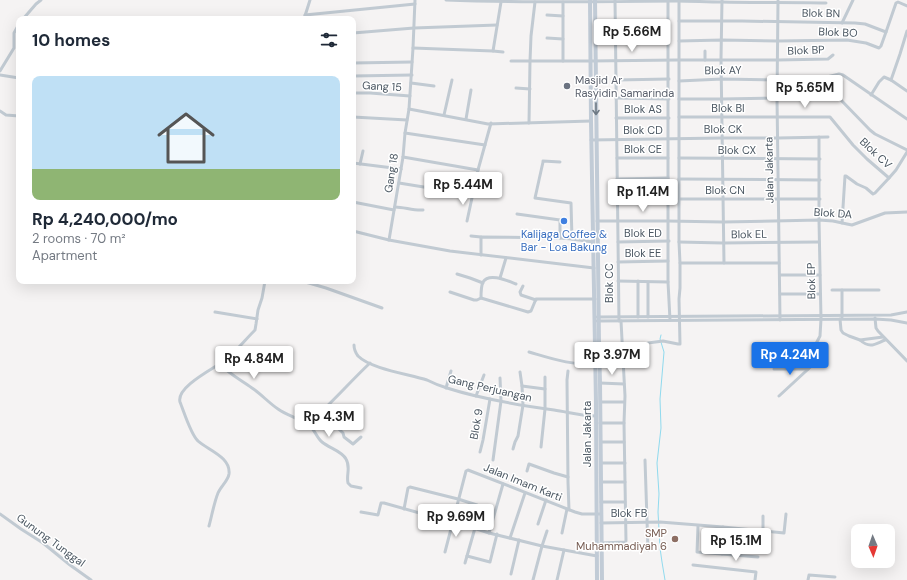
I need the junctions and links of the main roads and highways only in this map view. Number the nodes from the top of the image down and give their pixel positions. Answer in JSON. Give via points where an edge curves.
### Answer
{"nodes":[{"id":1,"x":592,"y":1,"type":"edge"},
{"id":2,"x":594,"y":140,"type":"junction"},
{"id":3,"x":595,"y":221,"type":"junction"},
{"id":4,"x":597,"y":319,"type":"junction"},
{"id":5,"x":598,"y":364,"type":"junction"},
{"id":6,"x":599,"y":514,"type":"junction"},
{"id":7,"x":597,"y":580,"type":"edge"},
{"id":8,"x":602,"y":580,"type":"edge"}],
"edges":[{"from":1,"to":2,"type":"main road","name":"Jalan Jakarta","one_way":true,"via":[[595,61]]},
{"from":1,"to":2,"type":"main road","name":"Jalan Jakarta","via":[[590,61],[591,122]]},
{"from":2,"to":3,"type":"main road","name":"Jalan Jakarta"},
{"from":3,"to":4,"type":"main road","name":"Jalan Jakarta"},
{"from":3,"to":4,"type":"main road","name":"Jalan Jakarta","via":[[594,299]]},
{"from":4,"to":5,"type":"main road","name":"Jalan Jakarta"},
{"from":4,"to":5,"type":"main road","name":"Jalan Jakarta"},
{"from":5,"to":6,"type":"main road","name":"Jalan Jakarta","via":[[596,416]]},
{"from":5,"to":6,"type":"main road","name":"Jalan Jakarta","via":[[601,442]]},
{"from":6,"to":7,"type":"main road","name":"Jalan Jakarta"},
{"from":6,"to":8,"type":"main road","name":"Jalan Jakarta"}]}
